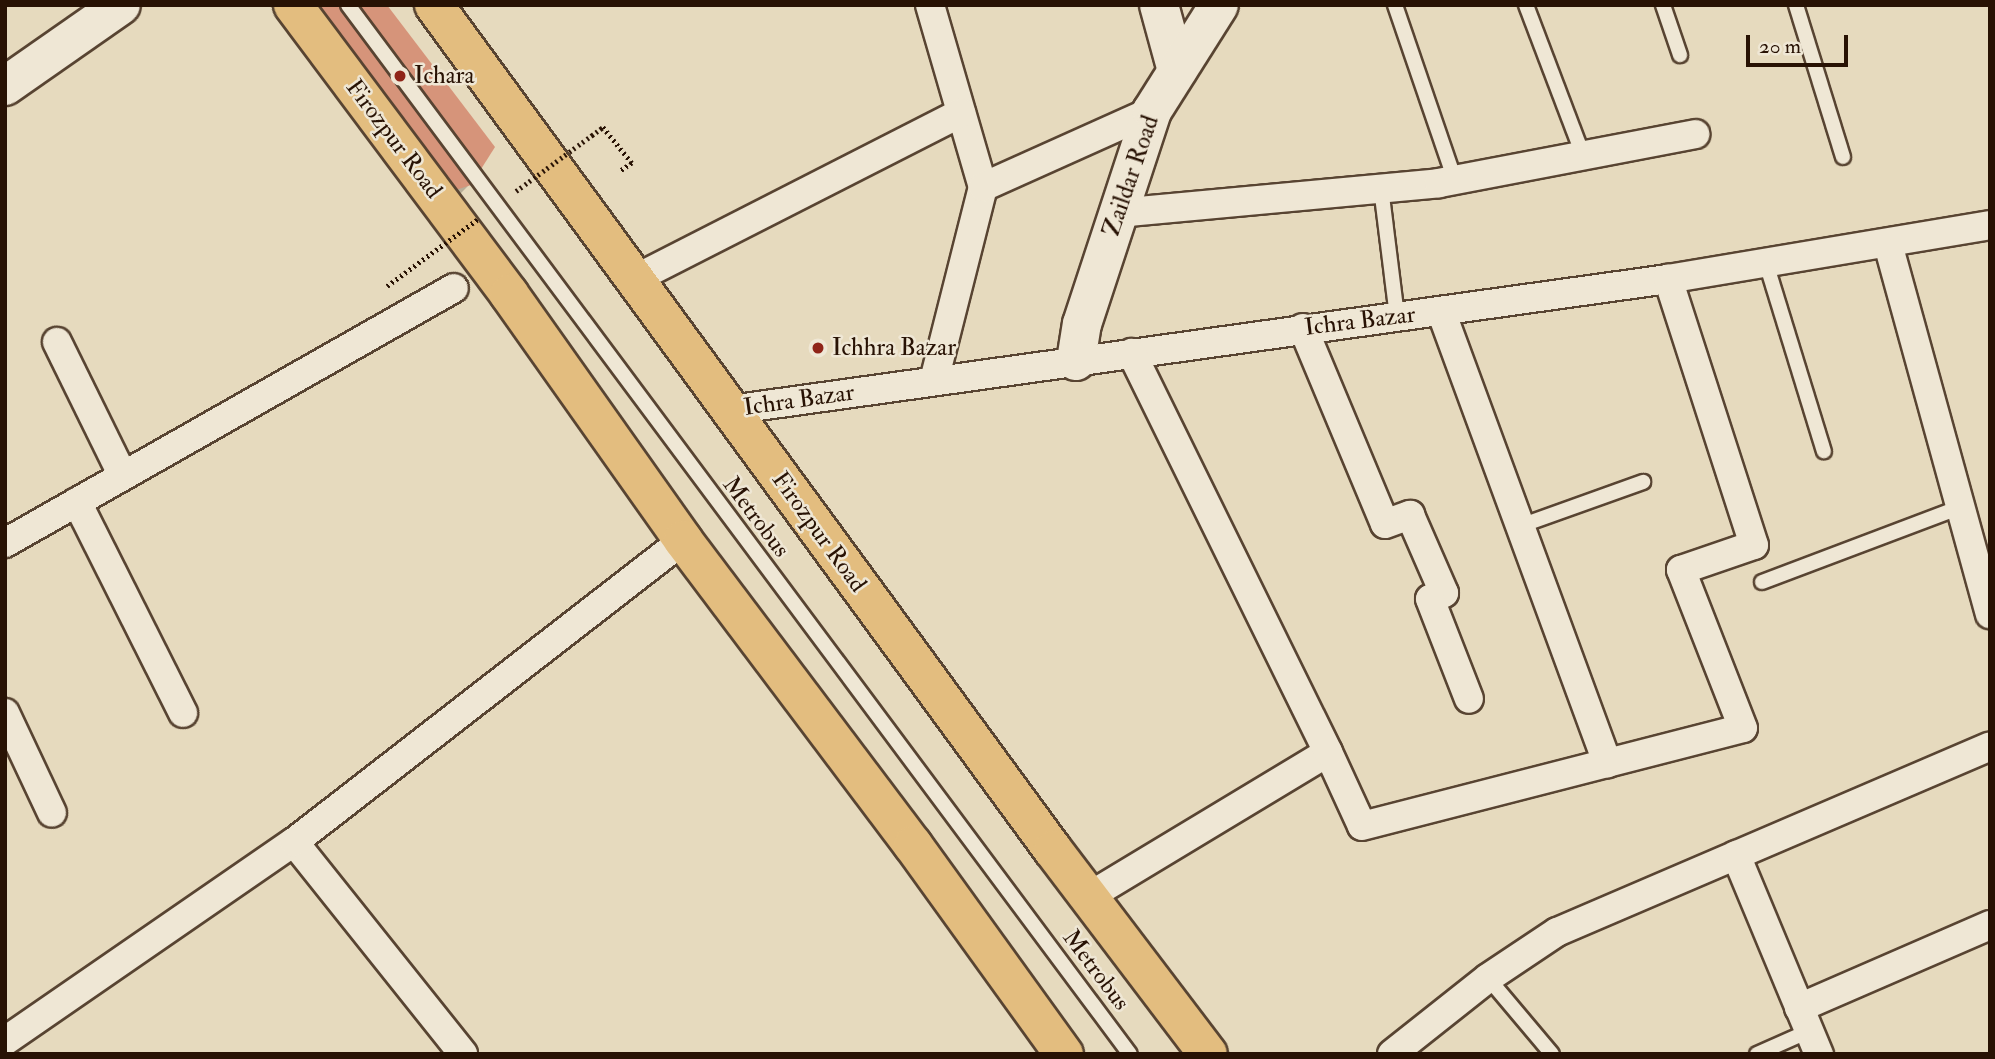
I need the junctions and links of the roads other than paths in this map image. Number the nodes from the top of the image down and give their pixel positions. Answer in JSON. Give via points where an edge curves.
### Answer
{"nodes":[{"id":1,"x":121,"y":5,"type":"edge"},
{"id":2,"x":293,"y":5,"type":"edge"},
{"id":3,"x":348,"y":5,"type":"edge"},
{"id":4,"x":434,"y":5,"type":"edge"},
{"id":5,"x":930,"y":5,"type":"edge"},
{"id":6,"x":1159,"y":5,"type":"edge"},
{"id":7,"x":1219,"y":5,"type":"edge"},
{"id":8,"x":1395,"y":5,"type":"edge"},
{"id":9,"x":1525,"y":5,"type":"edge"},
{"id":10,"x":1663,"y":5,"type":"edge"},
{"id":11,"x":1796,"y":5,"type":"edge"},
{"id":12,"x":1680,"y":55,"type":"dead end"},
{"id":13,"x":1177,"y":71,"type":"junction"},
{"id":14,"x":5,"y":86,"type":"edge"},
{"id":15,"x":1152,"y":111,"type":"junction"},
{"id":16,"x":961,"y":113,"type":"junction"},
{"id":17,"x":1695,"y":134,"type":"dead end"},
{"id":18,"x":1583,"y":155,"type":"junction"},
{"id":19,"x":1843,"y":157,"type":"dead end"},
{"id":20,"x":1455,"y":180,"type":"junction"},
{"id":21,"x":983,"y":187,"type":"junction"},
{"id":22,"x":1381,"y":188,"type":"junction"},
{"id":23,"x":1118,"y":213,"type":"junction"},
{"id":24,"x":1990,"y":225,"type":"edge"},
{"id":25,"x":1888,"y":244,"type":"junction"},
{"id":26,"x":1766,"y":263,"type":"junction"},
{"id":27,"x":1668,"y":279,"type":"junction"},
{"id":28,"x":633,"y":280,"type":"junction"},
{"id":29,"x":454,"y":288,"type":"dead end"},
{"id":30,"x":1441,"y":311,"type":"junction"},
{"id":31,"x":1397,"y":317,"type":"junction"},
{"id":32,"x":1303,"y":328,"type":"junction"},
{"id":33,"x":57,"y":342,"type":"dead end"},
{"id":34,"x":1132,"y":354,"type":"junction"},
{"id":35,"x":1076,"y":361,"type":"junction"},
{"id":36,"x":934,"y":380,"type":"junction"},
{"id":37,"x":730,"y":410,"type":"junction"},
{"id":38,"x":1824,"y":451,"type":"dead end"},
{"id":39,"x":124,"y":476,"type":"junction"},
{"id":40,"x":1643,"y":482,"type":"dead end"},
{"id":41,"x":77,"y":502,"type":"junction"},
{"id":42,"x":1960,"y":507,"type":"junction"},
{"id":43,"x":1520,"y":526,"type":"junction"},
{"id":44,"x":683,"y":540,"type":"junction"},
{"id":45,"x":5,"y":543,"type":"edge"},
{"id":46,"x":1762,"y":582,"type":"dead end"},
{"id":47,"x":1990,"y":614,"type":"edge"},
{"id":48,"x":1469,"y":699,"type":"dead end"},
{"id":49,"x":5,"y":713,"type":"edge"},
{"id":50,"x":183,"y":713,"type":"dead end"},
{"id":51,"x":1990,"y":747,"type":"edge"},
{"id":52,"x":1328,"y":752,"type":"junction"},
{"id":53,"x":1607,"y":763,"type":"junction"},
{"id":54,"x":52,"y":813,"type":"dead end"},
{"id":55,"x":294,"y":842,"type":"junction"},
{"id":56,"x":1736,"y":855,"type":"junction"},
{"id":57,"x":1088,"y":897,"type":"junction"},
{"id":58,"x":1990,"y":925,"type":"edge"},
{"id":59,"x":1488,"y":978,"type":"junction"},
{"id":60,"x":1809,"y":1031,"type":"edge"},
{"id":61,"x":5,"y":1041,"type":"edge"},
{"id":62,"x":463,"y":1054,"type":"edge"},
{"id":63,"x":1064,"y":1054,"type":"edge"},
{"id":64,"x":1130,"y":1054,"type":"edge"},
{"id":65,"x":1208,"y":1054,"type":"edge"},
{"id":66,"x":1392,"y":1054,"type":"edge"},
{"id":67,"x":1552,"y":1054,"type":"edge"},
{"id":68,"x":1757,"y":1054,"type":"edge"}],
"edges":[{"from":1,"to":14,"type":"street"},
{"from":2,"to":44,"type":"main road","name":"Firozpur Road","via":[[509,294]]},
{"from":3,"to":64,"type":"lane","name":"Metrobus","bridge":true},
{"from":4,"to":28,"type":"main road","name":"Firozpur Road"},
{"from":5,"to":16,"type":"street"},
{"from":6,"to":13,"type":"street"},
{"from":7,"to":13,"type":"street","name":"Zaildar Road"},
{"from":8,"to":20,"type":"lane"},
{"from":9,"to":18,"type":"lane"},
{"from":10,"to":12,"type":"lane"},
{"from":11,"to":19,"type":"lane"},
{"from":13,"to":15,"type":"street","name":"Zaildar Road"},
{"from":15,"to":21,"type":"street"},
{"from":15,"to":23,"type":"street","name":"Zaildar Road"},
{"from":16,"to":21,"type":"street"},
{"from":16,"to":28,"type":"street"},
{"from":17,"to":18,"type":"street"},
{"from":18,"to":20,"type":"street"},
{"from":20,"to":22,"type":"street"},
{"from":21,"to":36,"type":"street"},
{"from":22,"to":23,"type":"street"},
{"from":22,"to":31,"type":"lane"},
{"from":23,"to":35,"type":"street","name":"Zaildar Road","via":[[1082,324]]},
{"from":24,"to":25,"type":"street","name":"Ichra Bazar"},
{"from":25,"to":26,"type":"street","name":"Ichra Bazar"},
{"from":25,"to":42,"type":"street"},
{"from":26,"to":27,"type":"street","name":"Ichra Bazar"},
{"from":26,"to":38,"type":"lane"},
{"from":27,"to":30,"type":"street","name":"Ichra Bazar"},
{"from":27,"to":53,"type":"street","via":[[1754,545],[1681,570],[1743,728]]},
{"from":28,"to":37,"type":"main road","name":"Firozpur Road"},
{"from":29,"to":39,"type":"street"},
{"from":30,"to":31,"type":"street","name":"Ichra Bazar"},
{"from":30,"to":43,"type":"street"},
{"from":31,"to":32,"type":"street","name":"Ichra Bazar"},
{"from":32,"to":34,"type":"street","name":"Ichra Bazar"},
{"from":32,"to":48,"type":"street","via":[[1385,524],[1410,514],[1444,593],[1430,598]]},
{"from":33,"to":39,"type":"street"},
{"from":34,"to":35,"type":"street","name":"Ichra Bazar"},
{"from":34,"to":52,"type":"street"},
{"from":35,"to":36,"type":"street","name":"Ichra Bazar"},
{"from":36,"to":37,"type":"street","name":"Ichra Bazar"},
{"from":37,"to":57,"type":"main road","name":"Firozpur Road"},
{"from":39,"to":41,"type":"street"},
{"from":40,"to":43,"type":"lane"},
{"from":41,"to":45,"type":"street"},
{"from":41,"to":50,"type":"street"},
{"from":42,"to":46,"type":"lane"},
{"from":42,"to":47,"type":"street"},
{"from":43,"to":53,"type":"street"},
{"from":44,"to":55,"type":"street"},
{"from":44,"to":63,"type":"main road","name":"Firozpur Road"},
{"from":49,"to":54,"type":"street"},
{"from":51,"to":56,"type":"street"},
{"from":52,"to":53,"type":"street","via":[[1362,826]]},
{"from":52,"to":57,"type":"street"},
{"from":55,"to":61,"type":"street"},
{"from":55,"to":62,"type":"street"},
{"from":56,"to":59,"type":"street","via":[[1557,932]]},
{"from":56,"to":60,"type":"street"},
{"from":57,"to":65,"type":"main road","name":"Firozpur Road"},
{"from":58,"to":60,"type":"street"},
{"from":59,"to":66,"type":"street"},
{"from":59,"to":67,"type":"lane"},
{"from":60,"to":68,"type":"lane"}]}
